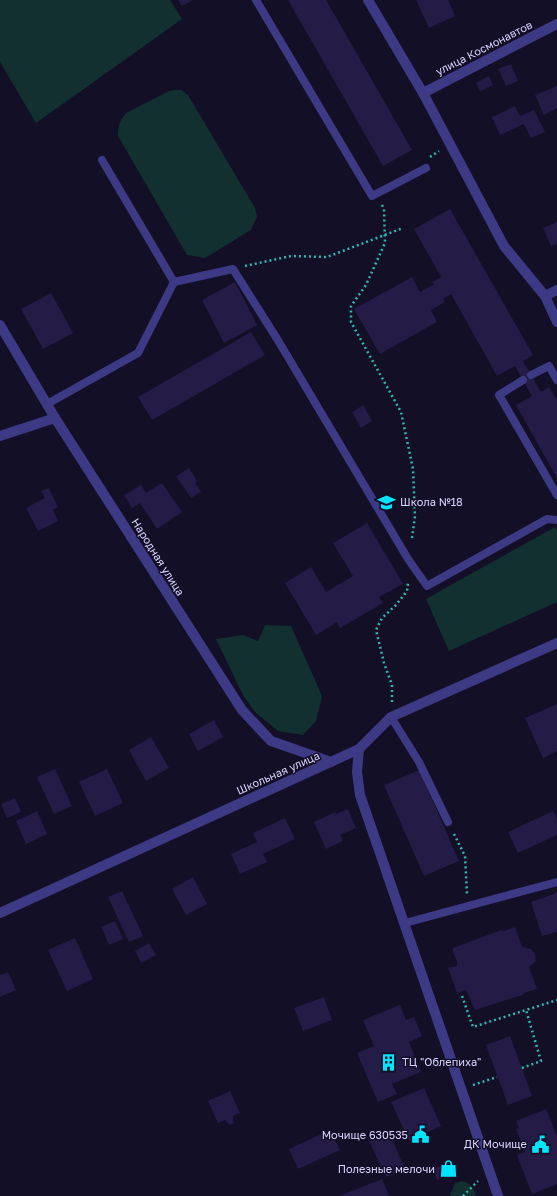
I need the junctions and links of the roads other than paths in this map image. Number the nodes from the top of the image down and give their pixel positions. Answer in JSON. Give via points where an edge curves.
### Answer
{"nodes":[{"id":1,"x":256,"y":0,"type":"edge"},
{"id":2,"x":368,"y":0,"type":"edge"},
{"id":3,"x":557,"y":24,"type":"edge"},
{"id":4,"x":423,"y":93,"type":"junction"},
{"id":5,"x":102,"y":160,"type":"dead end"},
{"id":6,"x":426,"y":168,"type":"road end"},
{"id":7,"x":174,"y":282,"type":"junction"},
{"id":8,"x":557,"y":290,"type":"edge"},
{"id":9,"x":545,"y":296,"type":"junction"},
{"id":10,"x":557,"y":322,"type":"edge"},
{"id":11,"x":0,"y":325,"type":"edge"},
{"id":12,"x":531,"y":375,"type":"dead end"},
{"id":13,"x":523,"y":380,"type":"dead end"},
{"id":14,"x":557,"y":380,"type":"edge"},
{"id":15,"x":47,"y":404,"type":"junction"},
{"id":16,"x":55,"y":418,"type":"junction"},
{"id":17,"x":0,"y":436,"type":"edge"},
{"id":18,"x":557,"y":495,"type":"edge"},
{"id":19,"x":557,"y":520,"type":"edge"},
{"id":20,"x":557,"y":644,"type":"edge"},
{"id":21,"x":392,"y":718,"type":"junction"},
{"id":22,"x":359,"y":749,"type":"junction"},
{"id":23,"x":330,"y":762,"type":"junction"},
{"id":24,"x":448,"y":822,"type":"road end"},
{"id":25,"x":557,"y":882,"type":"edge"},
{"id":26,"x":0,"y":913,"type":"edge"},
{"id":27,"x":405,"y":924,"type":"junction"},
{"id":28,"x":498,"y":1196,"type":"edge"}],
"edges":[{"from":1,"to":6,"type":"lane","via":[[372,196]]},
{"from":2,"to":4,"type":"street"},
{"from":3,"to":4,"type":"street","name":"улица Космонавтов"},
{"from":4,"to":9,"type":"street","via":[[504,246]]},
{"from":5,"to":7,"type":"lane"},
{"from":7,"to":15,"type":"lane","via":[[138,353]]},
{"from":7,"to":19,"type":"lane","via":[[233,269],[427,586],[547,518]]},
{"from":8,"to":9,"type":"street"},
{"from":9,"to":10,"type":"street"},
{"from":11,"to":15,"type":"street","name":"Народная улица"},
{"from":12,"to":14,"type":"lane","via":[[549,366]]},
{"from":13,"to":18,"type":"lane","via":[[499,395]]},
{"from":15,"to":16,"type":"street","name":"Народная улица"},
{"from":16,"to":17,"type":"street"},
{"from":16,"to":23,"type":"street","name":"Народная улица","via":[[242,710],[271,740]]},
{"from":20,"to":21,"type":"street","name":"Школьная улица"},
{"from":21,"to":22,"type":"street","name":"Школьная улица"},
{"from":21,"to":24,"type":"lane","via":[[419,762]]},
{"from":22,"to":23,"type":"street","name":"Школьная улица"},
{"from":22,"to":27,"type":"street","via":[[360,795]]},
{"from":23,"to":26,"type":"street","name":"Школьная улица"},
{"from":25,"to":27,"type":"lane"},
{"from":27,"to":28,"type":"street"}]}
